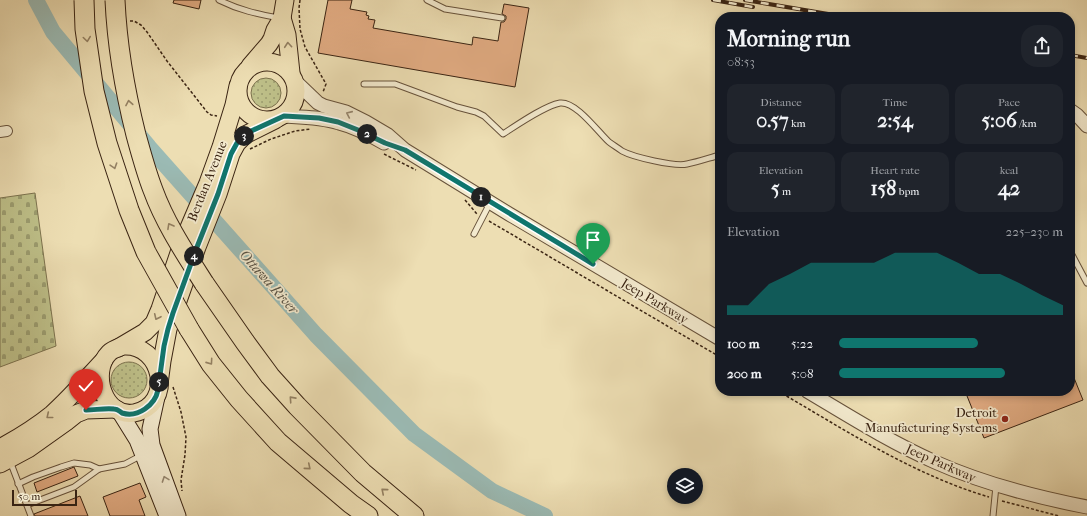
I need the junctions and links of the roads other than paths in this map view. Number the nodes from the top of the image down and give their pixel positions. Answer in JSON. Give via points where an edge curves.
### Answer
{"nodes":[{"id":1,"x":84,"y":0,"type":"edge"},
{"id":2,"x":115,"y":0,"type":"edge"},
{"id":3,"x":219,"y":0,"type":"edge"},
{"id":4,"x":285,"y":0,"type":"edge"},
{"id":5,"x":427,"y":0,"type":"edge"},
{"id":6,"x":282,"y":18,"type":"junction"},
{"id":7,"x":502,"y":18,"type":"dead end"},
{"id":8,"x":247,"y":69,"type":"junction"},
{"id":9,"x":293,"y":77,"type":"junction"},
{"id":10,"x":364,"y":84,"type":"dead end"},
{"id":11,"x":238,"y":86,"type":"junction"},
{"id":12,"x":1075,"y":114,"type":"edge"},
{"id":13,"x":279,"y":118,"type":"junction"},
{"id":14,"x":1087,"y":126,"type":"edge"},
{"id":15,"x":405,"y":150,"type":"junction"},
{"id":16,"x":715,"y":157,"type":"edge"},
{"id":17,"x":213,"y":188,"type":"junction"},
{"id":18,"x":490,"y":202,"type":"junction"},
{"id":19,"x":199,"y":223,"type":"junction"},
{"id":20,"x":474,"y":234,"type":"dead end"},
{"id":21,"x":1075,"y":261,"type":"edge"},
{"id":22,"x":1087,"y":284,"type":"edge"},
{"id":23,"x":715,"y":336,"type":"edge"},
{"id":24,"x":112,"y":353,"type":"junction"},
{"id":25,"x":163,"y":389,"type":"junction"},
{"id":26,"x":815,"y":396,"type":"edge"},
{"id":27,"x":118,"y":410,"type":"junction"},
{"id":28,"x":143,"y":455,"type":"junction"},
{"id":29,"x":3,"y":457,"type":"edge"},
{"id":30,"x":99,"y":469,"type":"junction"},
{"id":31,"x":18,"y":484,"type":"junction"},
{"id":32,"x":996,"y":485,"type":"junction"},
{"id":33,"x":27,"y":505,"type":"junction"},
{"id":34,"x":1087,"y":506,"type":"edge"},
{"id":35,"x":31,"y":516,"type":"edge"},
{"id":36,"x":167,"y":516,"type":"edge"},
{"id":37,"x":178,"y":516,"type":"edge"},
{"id":38,"x":368,"y":516,"type":"edge"},
{"id":39,"x":414,"y":516,"type":"edge"},
{"id":40,"x":993,"y":516,"type":"edge"}],
"edges":[{"from":1,"to":38,"type":"highway","one_way":true,"bridge":true,"via":[[94,91],[107,144],[146,252],[211,364],[239,399],[278,442]]},
{"from":39,"to":2,"type":"highway","one_way":true,"bridge":true,"via":[[363,473],[270,376],[204,283],[168,222],[152,190],[131,113],[122,67]]},
{"from":3,"to":6,"type":"lane","via":[[235,8]]},
{"from":4,"to":6,"type":"main road"},
{"from":5,"to":7,"type":"lane","via":[[445,8]]},
{"from":6,"to":8,"type":"main road","via":[[269,44]]},
{"from":9,"to":6,"type":"main road","one_way":true},
{"from":8,"to":9,"type":"main road","via":[[255,64],[275,62],[283,66]]},
{"from":8,"to":11,"type":"main road"},
{"from":9,"to":13,"type":"main road","via":[[297,91],[295,101],[291,109]]},
{"from":15,"to":9,"type":"street","name":"Jeep Parkway","one_way":true,"via":[[388,135],[366,122],[318,103]]},
{"from":10,"to":16,"type":"lane","via":[[395,84],[476,112],[503,134],[550,106],[561,103],[577,110],[610,143],[623,152],[687,165]]},
{"from":11,"to":13,"type":"main road","via":[[241,105],[248,113],[265,121]]},
{"from":11,"to":17,"type":"main road","name":"Berdan Avenue"},
{"from":12,"to":14,"type":"street"},
{"from":13,"to":15,"type":"street","name":"Jeep Parkway","via":[[319,118],[338,122]]},
{"from":13,"to":17,"type":"main road","name":"Berdan Avenue","via":[[249,132],[237,143]]},
{"from":15,"to":18,"type":"street","name":"Jeep Parkway"},
{"from":17,"to":19,"type":"main road","name":"Berdan Avenue"},
{"from":18,"to":20,"type":"lane"},
{"from":18,"to":23,"type":"street","name":"Jeep Parkway"},
{"from":19,"to":24,"type":"main road","name":"Berdan Avenue","one_way":true,"via":[[182,244],[154,323]]},
{"from":19,"to":25,"type":"main road","name":"Berdan Avenue","via":[[164,346]]},
{"from":21,"to":22,"type":"lane"},
{"from":24,"to":25,"type":"main road","via":[[128,346],[144,351],[155,365]]},
{"from":24,"to":27,"type":"main road","via":[[101,370],[100,384],[104,396]]},
{"from":24,"to":29,"type":"main road","name":"Berdan Avenue","one_way":true,"via":[[70,397],[27,432]]},
{"from":25,"to":27,"type":"main road","via":[[150,406],[140,411],[122,413]]},
{"from":37,"to":25,"type":"main road","one_way":true,"via":[[152,445],[150,429]]},
{"from":26,"to":32,"type":"street","name":"Jeep Parkway","via":[[912,451]]},
{"from":27,"to":28,"type":"main road","via":[[137,440]]},
{"from":27,"to":29,"type":"main road","via":[[86,410],[76,414],[28,449]]},
{"from":28,"to":30,"type":"lane","via":[[125,464]]},
{"from":28,"to":36,"type":"main road"},
{"from":29,"to":31,"type":"lane"},
{"from":30,"to":31,"type":"lane","via":[[74,463]]},
{"from":30,"to":33,"type":"lane","via":[[74,487]]},
{"from":31,"to":33,"type":"lane"},
{"from":32,"to":34,"type":"street","name":"Jeep Parkway","via":[[1033,496]]},
{"from":32,"to":40,"type":"lane"},
{"from":33,"to":35,"type":"lane"}]}
